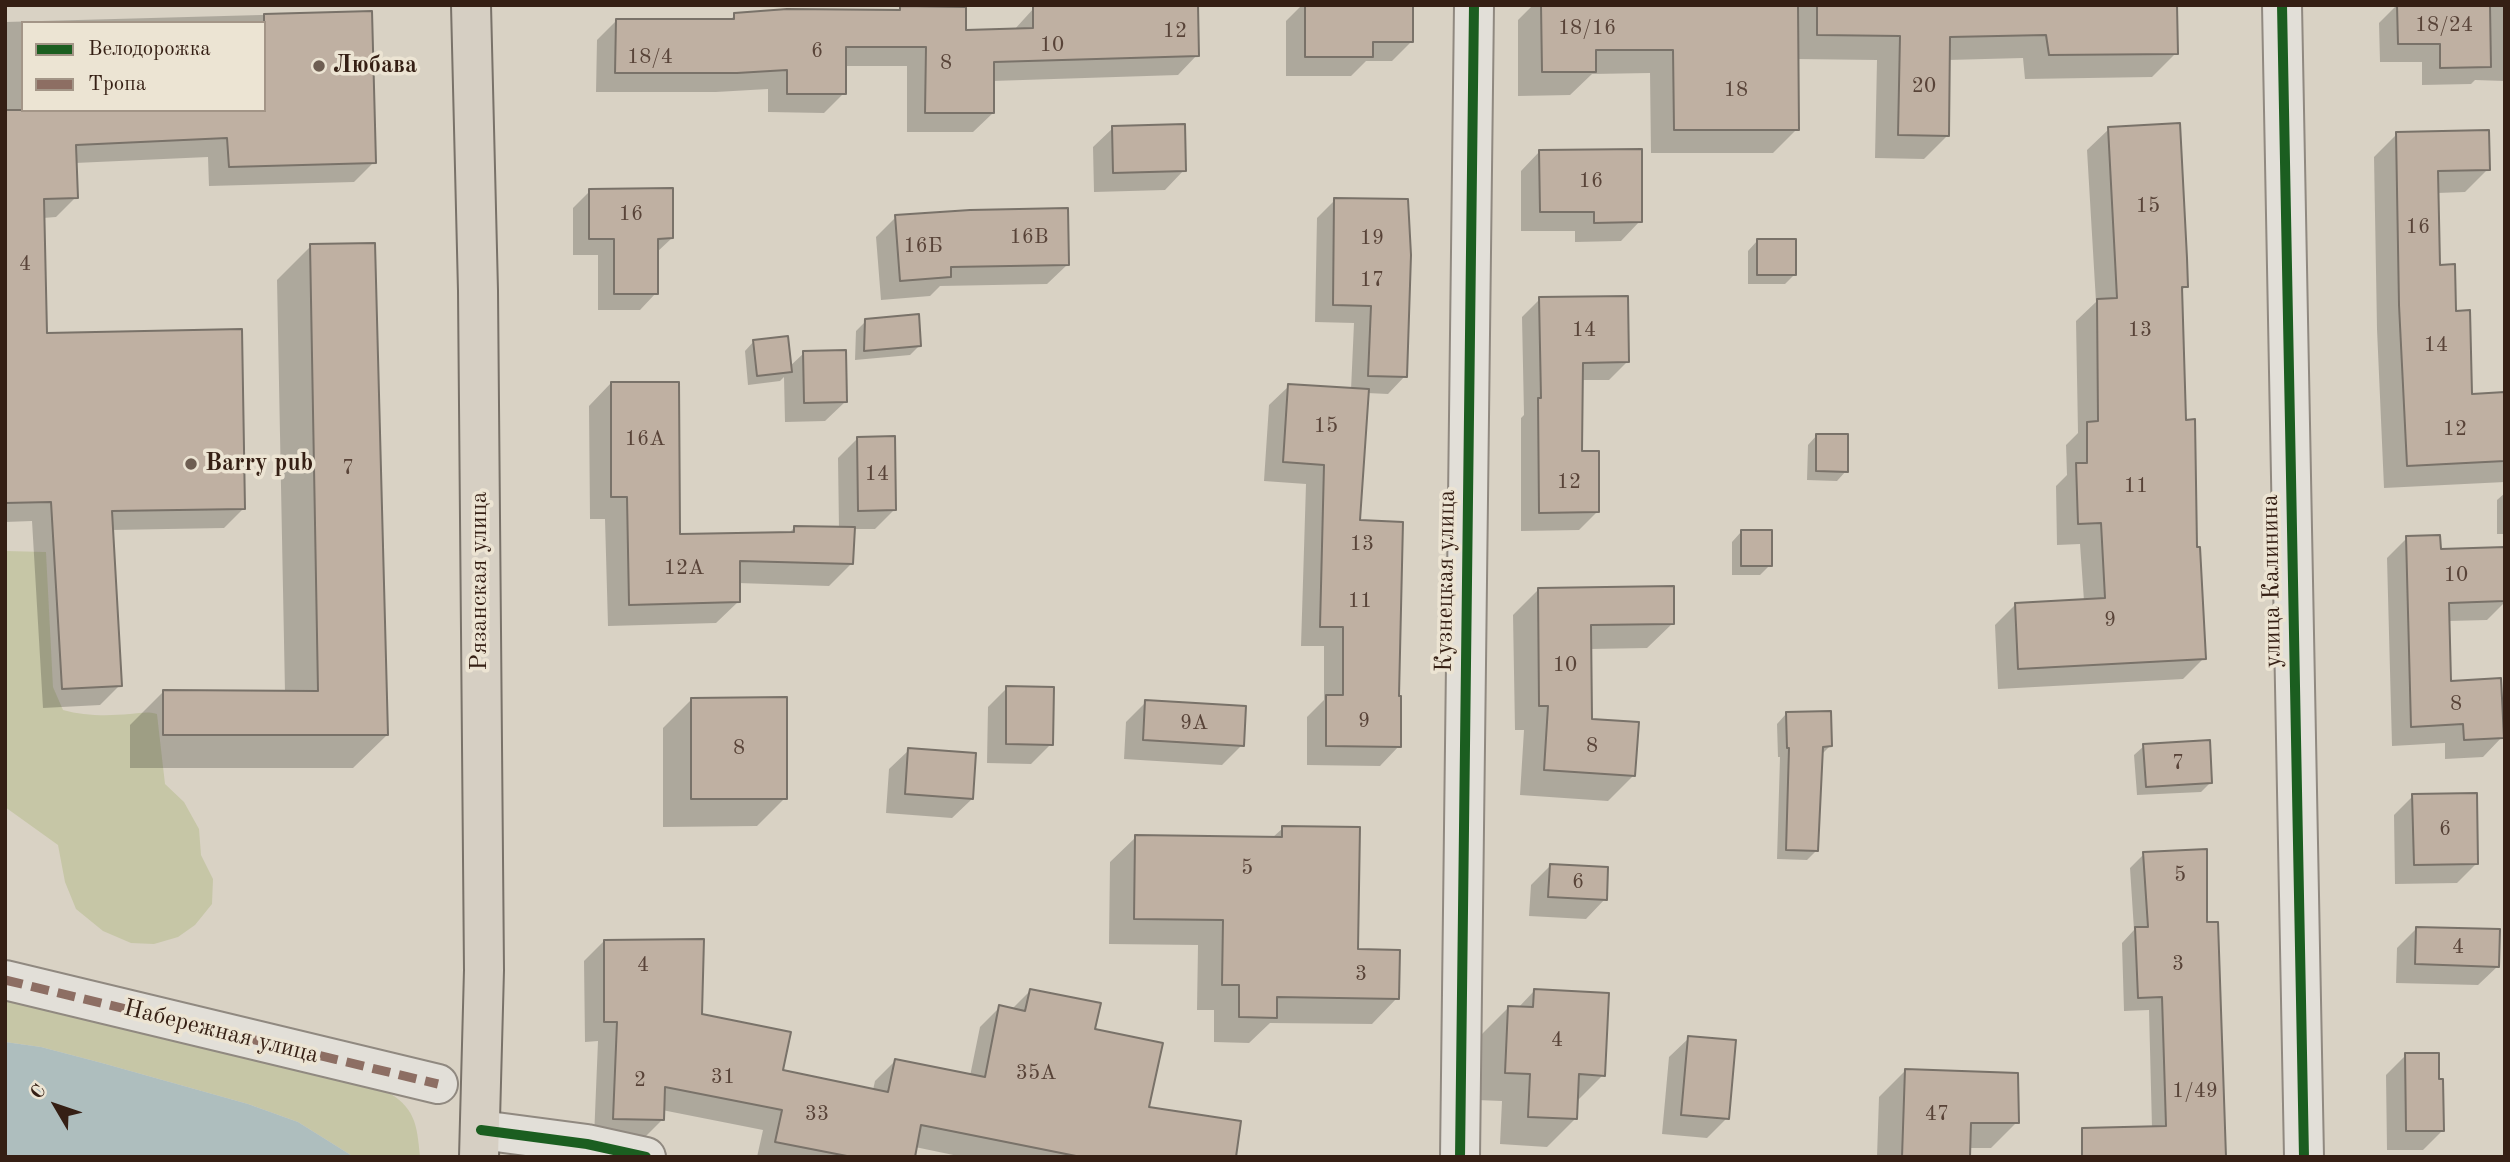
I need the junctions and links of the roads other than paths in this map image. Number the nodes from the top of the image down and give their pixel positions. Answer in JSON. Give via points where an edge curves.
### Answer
{"nodes":[{"id":1,"x":471,"y":5,"type":"edge"},
{"id":2,"x":1474,"y":5,"type":"edge"},
{"id":3,"x":2282,"y":5,"type":"edge"},
{"id":4,"x":5,"y":980,"type":"edge"},
{"id":5,"x":438,"y":1084,"type":"dead end"},
{"id":6,"x":480,"y":1144,"type":"edge"},
{"id":7,"x":646,"y":1157,"type":"edge"},
{"id":8,"x":1460,"y":1157,"type":"edge"},
{"id":9,"x":2304,"y":1157,"type":"edge"}],
"edges":[{"from":1,"to":6,"type":"main road","name":"Рязанская улица","via":[[484,970]]},
{"from":2,"to":8,"type":"street","name":"Кузнецкая улица"},
{"from":3,"to":9,"type":"street","name":"улица Калинина"},
{"from":4,"to":5,"type":"street","name":"Набережная улица"},
{"from":6,"to":7,"type":"street","via":[[587,1144]]}]}
